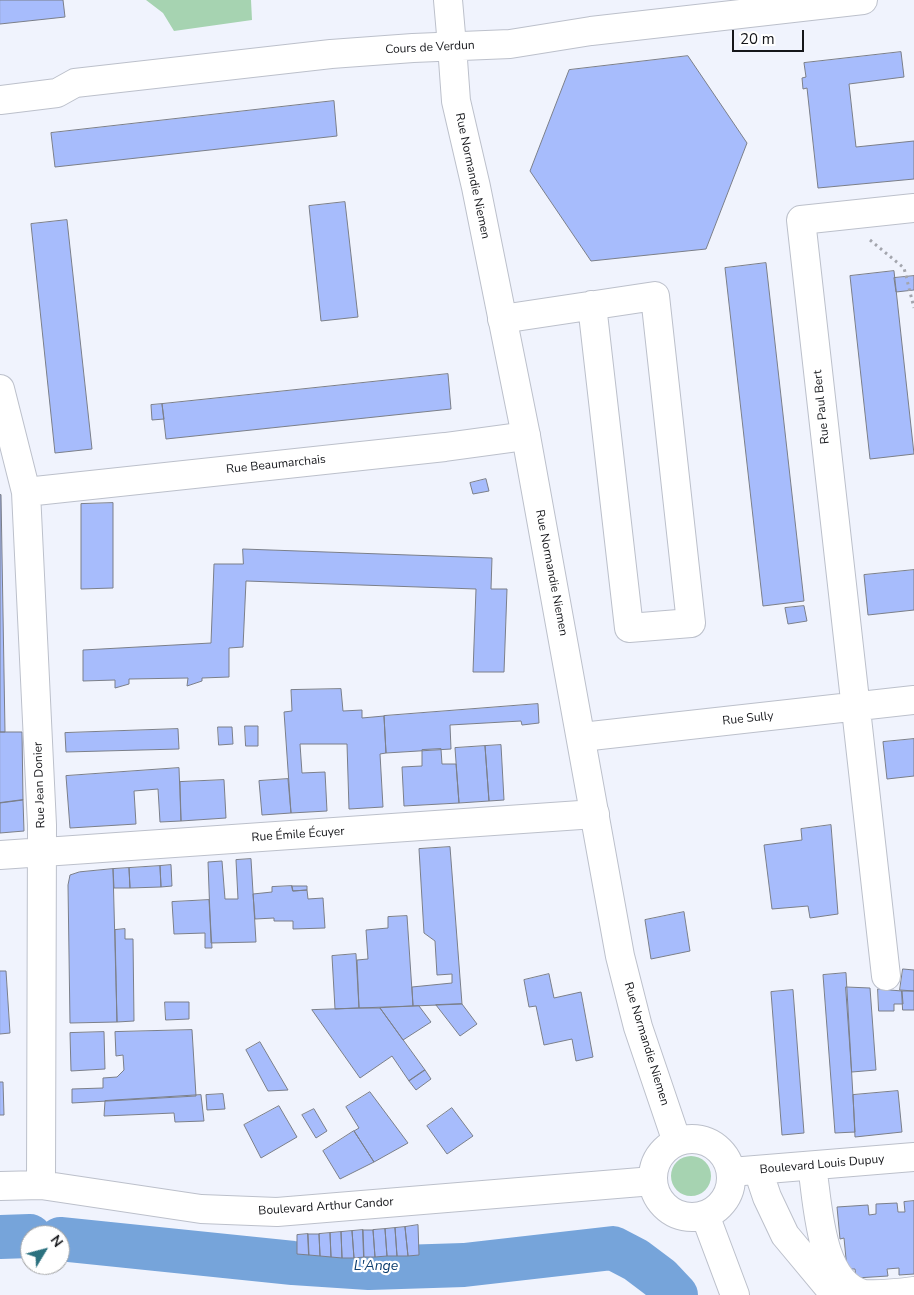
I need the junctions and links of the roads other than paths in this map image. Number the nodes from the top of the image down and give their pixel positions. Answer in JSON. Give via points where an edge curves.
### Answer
{"nodes":[{"id":1,"x":448,"y":0,"type":"edge"},
{"id":2,"x":863,"y":0,"type":"edge"},
{"id":3,"x":779,"y":4,"type":"edge"},
{"id":4,"x":452,"y":46,"type":"junction"},
{"id":5,"x":0,"y":100,"type":"edge"},
{"id":6,"x":914,"y":208,"type":"edge"},
{"id":7,"x":592,"y":306,"type":"junction"},
{"id":8,"x":502,"y":319,"type":"junction"},
{"id":9,"x":0,"y":389,"type":"edge"},
{"id":10,"x":526,"y":436,"type":"junction"},
{"id":11,"x":9,"y":461,"type":"edge"},
{"id":12,"x":26,"y":492,"type":"junction"},
{"id":13,"x":914,"y":700,"type":"edge"},
{"id":14,"x":856,"y":707,"type":"junction"},
{"id":15,"x":582,"y":737,"type":"junction"},
{"id":16,"x":595,"y":814,"type":"junction"},
{"id":17,"x":42,"y":853,"type":"junction"},
{"id":18,"x":0,"y":855,"type":"edge"},
{"id":19,"x":886,"y":976,"type":"dead end"},
{"id":20,"x":677,"y":1142,"type":"junction"},
{"id":21,"x":914,"y":1157,"type":"edge"},
{"id":22,"x":812,"y":1166,"type":"junction"},
{"id":23,"x":758,"y":1170,"type":"junction"},
{"id":24,"x":731,"y":1172,"type":"junction"},
{"id":25,"x":653,"y":1181,"type":"junction"},
{"id":26,"x":42,"y":1185,"type":"junction"},
{"id":27,"x":0,"y":1186,"type":"edge"},
{"id":28,"x":705,"y":1215,"type":"junction"},
{"id":29,"x":914,"y":1291,"type":"edge"},
{"id":30,"x":736,"y":1295,"type":"edge"},
{"id":31,"x":835,"y":1295,"type":"edge"}],
"edges":[{"from":1,"to":4,"type":"street","name":"Rue Normandie Niemen"},
{"from":2,"to":3,"type":"street","name":"Cours de Verdun"},
{"from":3,"to":4,"type":"street","name":"Cours de Verdun","via":[[510,44]]},
{"from":4,"to":5,"type":"street","name":"Cours de Verdun","via":[[331,54],[75,83],[57,93]]},
{"from":4,"to":8,"type":"street","name":"Rue Normandie Niemen","via":[[456,101]]},
{"from":6,"to":14,"type":"street","name":"Rue Paul Bert","via":[[801,220]]},
{"from":7,"to":7,"type":"street","via":[[655,296],[691,623],[629,628]]},
{"from":7,"to":8,"type":"street"},
{"from":8,"to":10,"type":"street","name":"Rue Normandie Niemen"},
{"from":9,"to":11,"type":"street","name":"Rue Jean Donier"},
{"from":10,"to":12,"type":"street","name":"Rue Beaumarchais"},
{"from":10,"to":15,"type":"street","name":"Rue Normandie Niemen"},
{"from":11,"to":12,"type":"street","name":"Rue Jean Donier"},
{"from":12,"to":17,"type":"street","name":"Rue Jean Donier"},
{"from":13,"to":14,"type":"street","name":"Rue Sully"},
{"from":14,"to":15,"type":"street","name":"Rue Sully"},
{"from":14,"to":19,"type":"street"},
{"from":15,"to":16,"type":"street","name":"Rue Normandie Niemen"},
{"from":16,"to":17,"type":"street","name":"Rue Émile Écuyer"},
{"from":16,"to":20,"type":"street","name":"Rue Normandie Niemen","via":[[629,996]]},
{"from":17,"to":18,"type":"street","name":"Rue Émile Écuyer"},
{"from":17,"to":26,"type":"street","name":"Rue Jean Donier"},
{"from":20,"to":24,"type":"street","via":[[688,1139],[711,1144],[728,1161]]},
{"from":20,"to":25,"type":"street","via":[[658,1158]]},
{"from":21,"to":22,"type":"street","name":"Boulevard Louis Dupuy"},
{"from":22,"to":23,"type":"street","name":"Boulevard Louis Dupuy"},
{"from":22,"to":29,"type":"street","via":[[829,1260],[848,1287],[864,1294]]},
{"from":23,"to":24,"type":"street","name":"Boulevard Louis Dupuy"},
{"from":23,"to":31,"type":"street","via":[[785,1235]]},
{"from":24,"to":28,"type":"street","via":[[728,1194],[718,1207]]},
{"from":25,"to":26,"type":"street","name":"Boulevard Arthur Candor","via":[[277,1212],[201,1209]]},
{"from":25,"to":28,"type":"street","via":[[656,1195],[677,1214],[691,1218]]},
{"from":26,"to":27,"type":"street","name":"Boulevard Arthur Candor"},
{"from":28,"to":30,"type":"street"}]}
